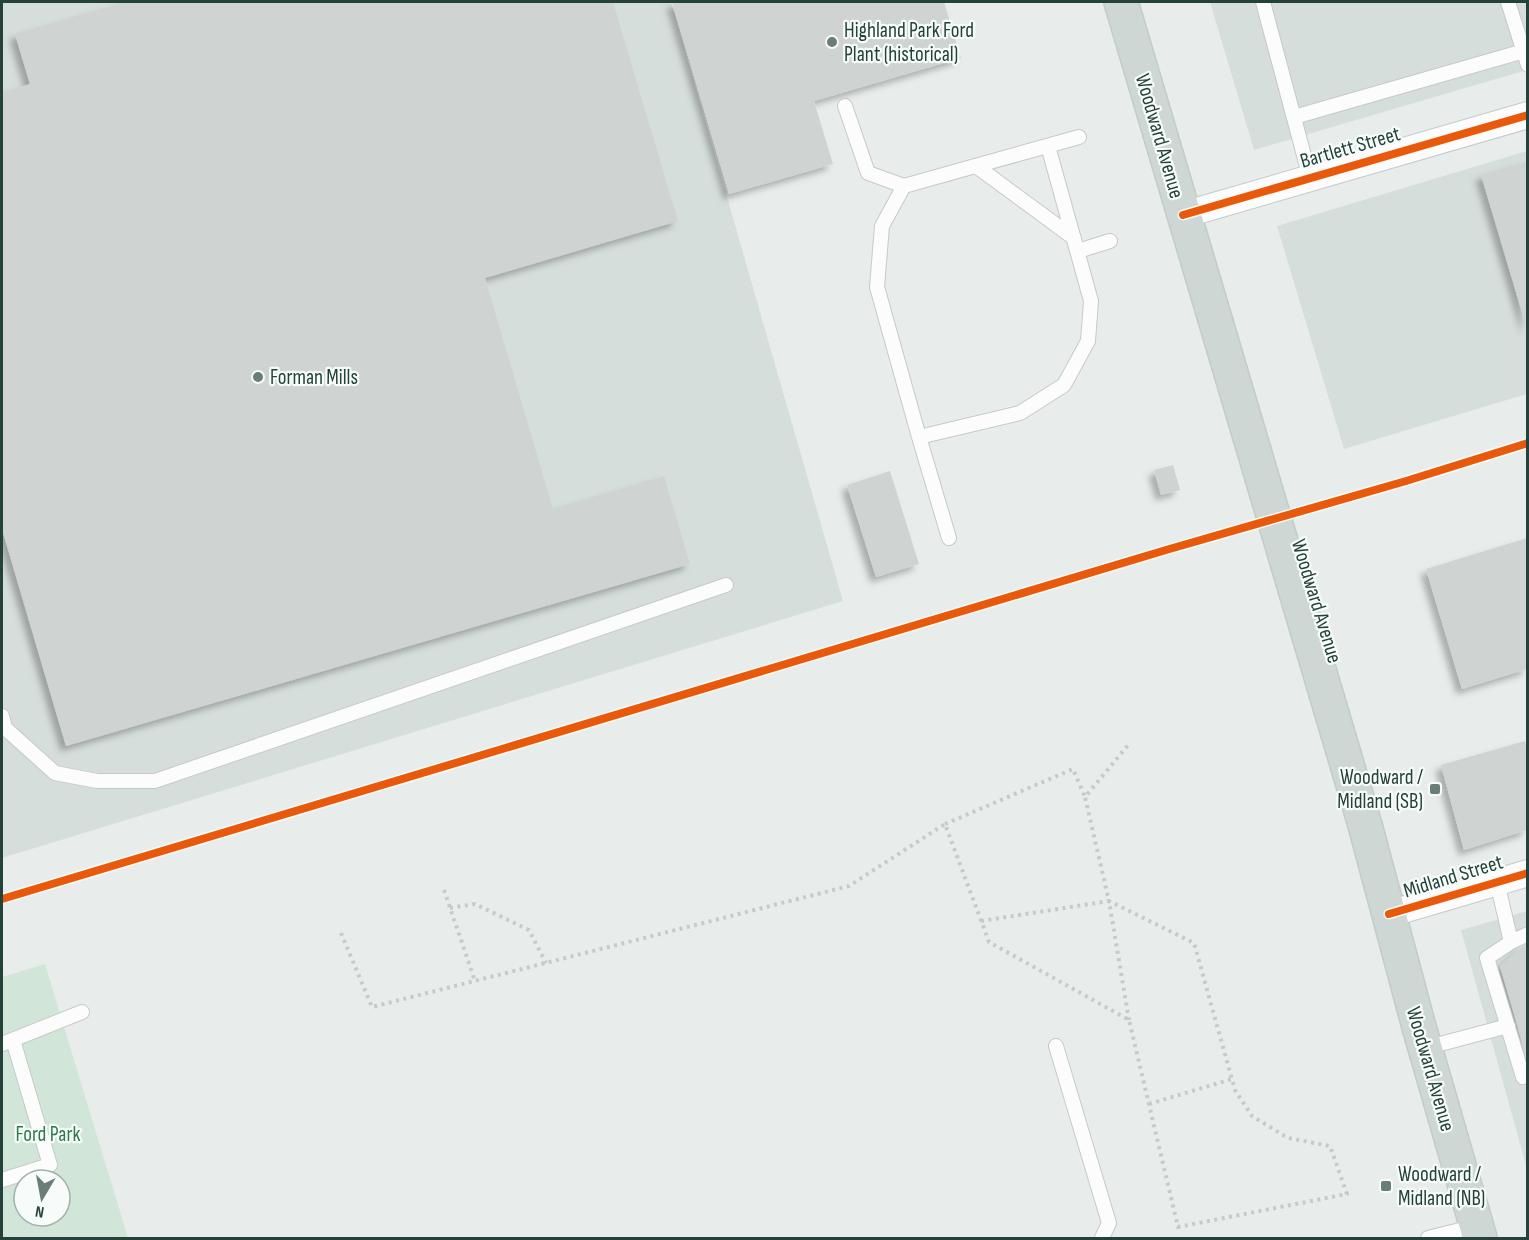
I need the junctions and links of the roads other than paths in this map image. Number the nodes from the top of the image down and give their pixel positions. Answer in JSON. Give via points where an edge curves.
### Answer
{"nodes":[{"id":1,"x":1121,"y":2,"type":"edge"},
{"id":2,"x":1263,"y":2,"type":"edge"},
{"id":3,"x":1508,"y":2,"type":"edge"},
{"id":4,"x":1526,"y":58,"type":"edge"},
{"id":5,"x":845,"y":106,"type":"dead end"},
{"id":6,"x":1527,"y":115,"type":"edge"},
{"id":7,"x":1294,"y":117,"type":"junction"},
{"id":8,"x":1079,"y":137,"type":"dead end"},
{"id":9,"x":1048,"y":146,"type":"junction"},
{"id":10,"x":976,"y":166,"type":"junction"},
{"id":11,"x":1310,"y":177,"type":"junction"},
{"id":12,"x":904,"y":186,"type":"junction"},
{"id":13,"x":1183,"y":215,"type":"junction"},
{"id":14,"x":1110,"y":241,"type":"dead end"},
{"id":15,"x":1076,"y":244,"type":"junction"},
{"id":16,"x":919,"y":437,"type":"junction"},
{"id":17,"x":949,"y":538,"type":"dead end"},
{"id":18,"x":726,"y":585,"type":"dead end"},
{"id":19,"x":2,"y":716,"type":"edge"},
{"id":20,"x":1527,"y":873,"type":"edge"},
{"id":21,"x":1497,"y":882,"type":"junction"},
{"id":22,"x":1389,"y":914,"type":"junction"},
{"id":23,"x":1527,"y":934,"type":"edge"},
{"id":24,"x":1511,"y":942,"type":"junction"},
{"id":25,"x":82,"y":1012,"type":"dead end"},
{"id":26,"x":1508,"y":1026,"type":"junction"},
{"id":27,"x":7,"y":1042,"type":"edge"},
{"id":28,"x":1056,"y":1046,"type":"dead end"},
{"id":29,"x":1425,"y":1048,"type":"junction"},
{"id":30,"x":1527,"y":1075,"type":"edge"},
{"id":31,"x":2,"y":1180,"type":"edge"},
{"id":32,"x":1478,"y":1232,"type":"edge"},
{"id":33,"x":1102,"y":1239,"type":"edge"},
{"id":34,"x":1428,"y":1239,"type":"edge"}],
"edges":[{"from":1,"to":13,"type":"main road","name":"Woodward Avenue"},
{"from":2,"to":7,"type":"lane"},
{"from":3,"to":4,"type":"lane"},
{"from":4,"to":7,"type":"lane"},
{"from":5,"to":12,"type":"lane","via":[[868,173]]},
{"from":6,"to":11,"type":"street","name":"Bartlett Street"},
{"from":7,"to":11,"type":"lane"},
{"from":8,"to":9,"type":"lane"},
{"from":9,"to":10,"type":"lane"},
{"from":9,"to":15,"type":"lane"},
{"from":10,"to":12,"type":"lane"},
{"from":10,"to":15,"type":"lane"},
{"from":11,"to":13,"type":"street","name":"Bartlett Street"},
{"from":12,"to":16,"type":"lane","via":[[882,226],[877,287]]},
{"from":13,"to":22,"type":"main road","name":"Woodward Avenue"},
{"from":14,"to":15,"type":"lane"},
{"from":15,"to":16,"type":"lane","via":[[1091,302],[1088,341],[1064,385],[1020,413]]},
{"from":16,"to":17,"type":"lane"},
{"from":18,"to":19,"type":"lane","via":[[155,781],[97,781],[55,773],[5,728]]},
{"from":20,"to":21,"type":"street","name":"Midland Street"},
{"from":21,"to":22,"type":"street","name":"Midland Street"},
{"from":21,"to":24,"type":"lane"},
{"from":22,"to":29,"type":"main road","name":"Woodward Avenue"},
{"from":23,"to":24,"type":"lane"},
{"from":24,"to":26,"type":"lane","via":[[1487,958],[1506,1003]]},
{"from":25,"to":27,"type":"lane"},
{"from":26,"to":29,"type":"lane"},
{"from":26,"to":30,"type":"lane","via":[[1517,1042],[1523,1077]]},
{"from":27,"to":31,"type":"lane","via":[[50,1165]]},
{"from":28,"to":33,"type":"lane","via":[[1109,1223]]},
{"from":29,"to":32,"type":"main road","name":"Woodward Avenue"},
{"from":32,"to":34,"type":"lane"}]}
